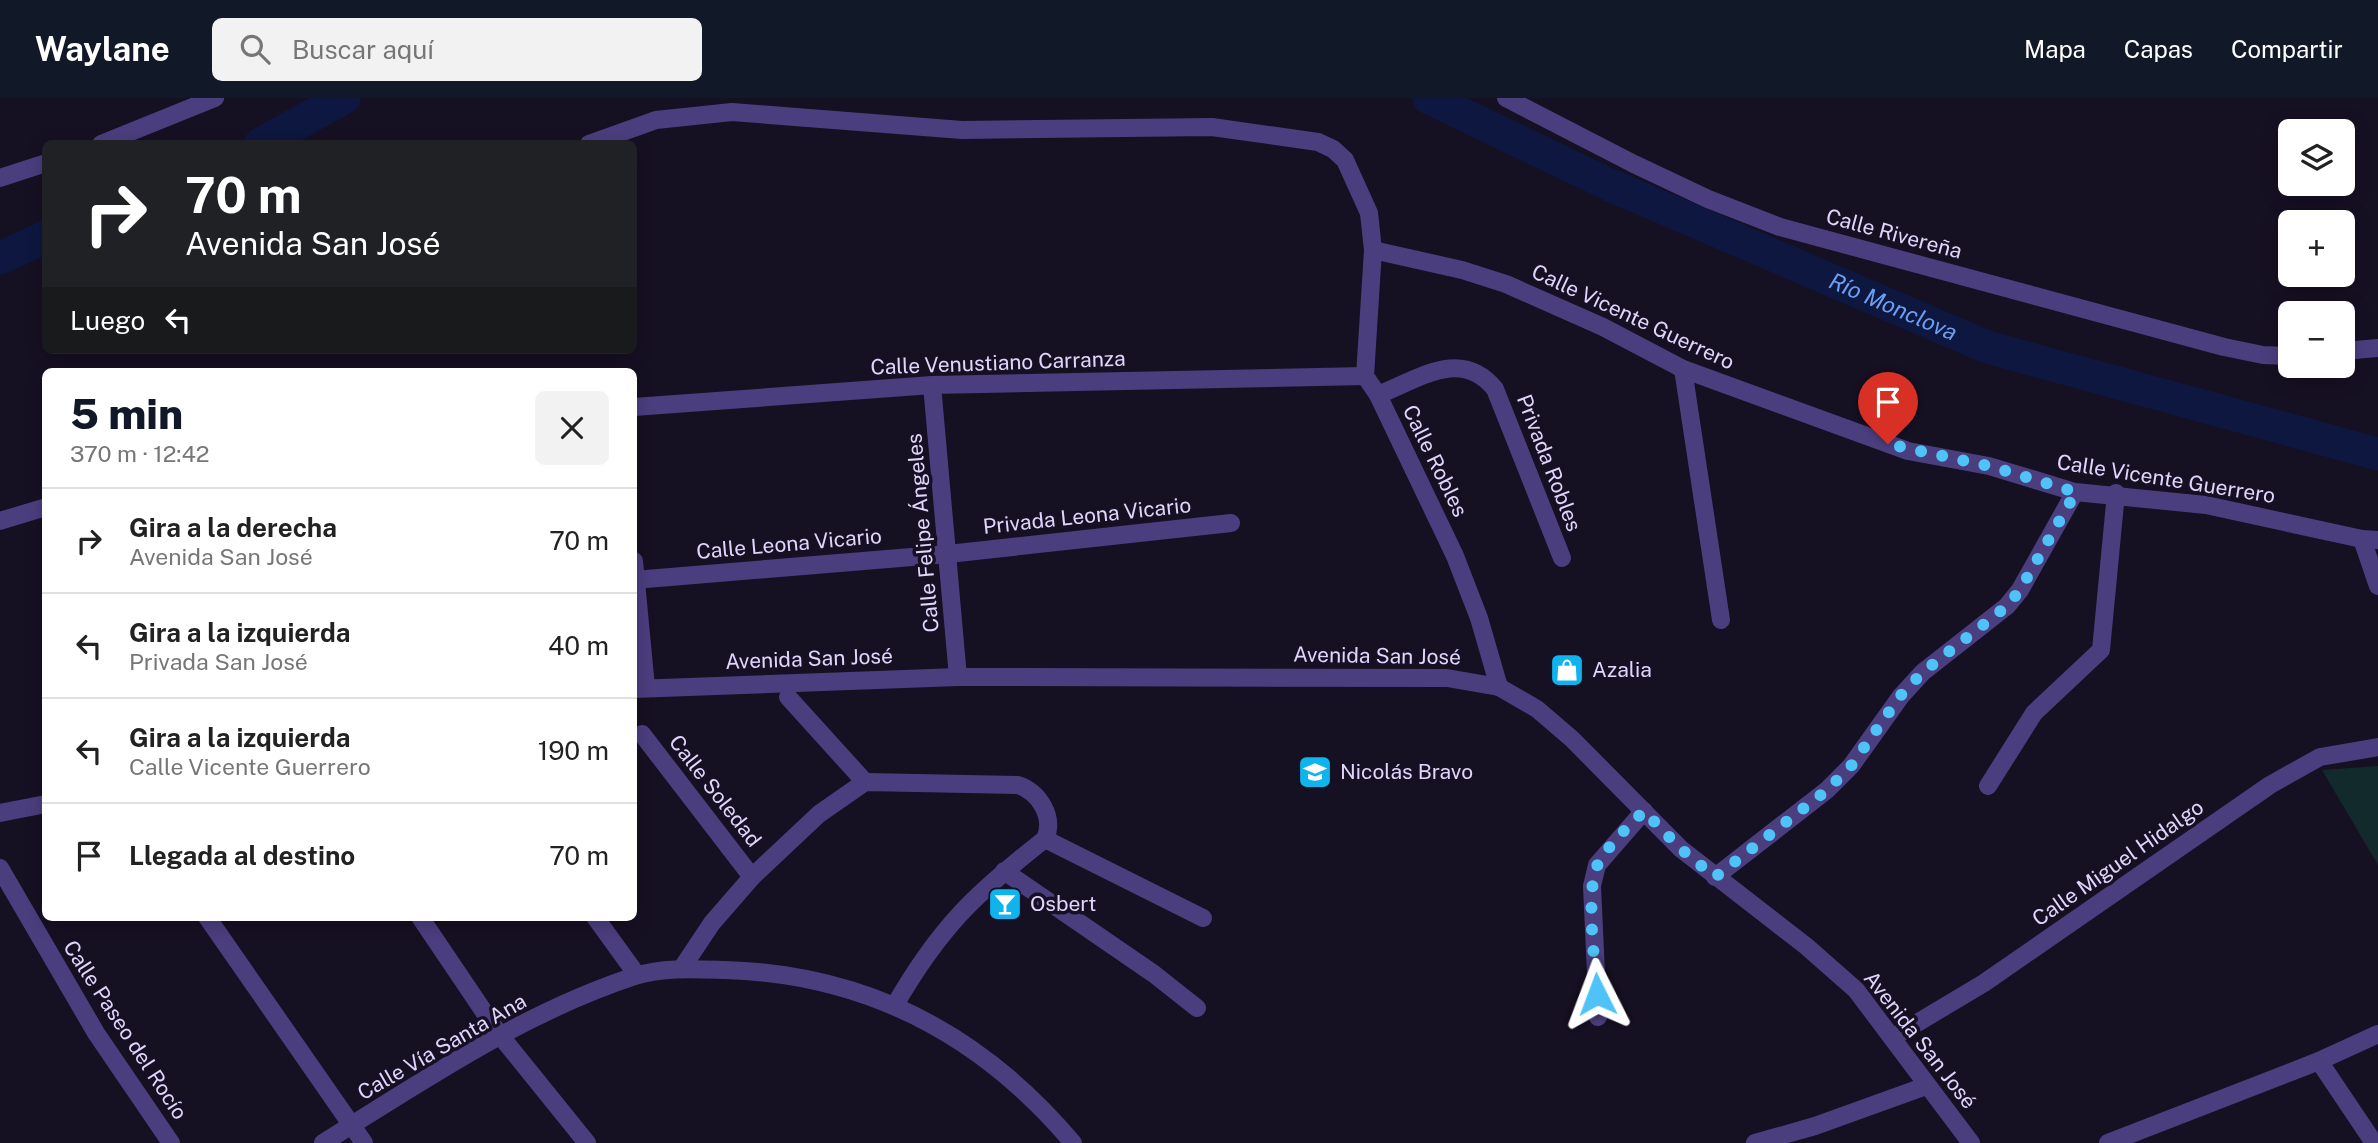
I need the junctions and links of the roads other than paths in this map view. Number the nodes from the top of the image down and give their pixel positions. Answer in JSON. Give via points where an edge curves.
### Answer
{"nodes":[{"id":1,"x":215,"y":98,"type":"edge"},
{"id":2,"x":1506,"y":98,"type":"edge"},
{"id":3,"x":111,"y":140,"type":"edge"},
{"id":4,"x":600,"y":140,"type":"edge"},
{"id":5,"x":42,"y":164,"type":"edge"},
{"id":6,"x":0,"y":178,"type":"edge"},
{"id":7,"x":1373,"y":250,"type":"junction"},
{"id":8,"x":2378,"y":348,"type":"edge"},
{"id":9,"x":2355,"y":350,"type":"edge"},
{"id":10,"x":2278,"y":356,"type":"edge"},
{"id":11,"x":1683,"y":369,"type":"junction"},
{"id":12,"x":1365,"y":376,"type":"junction"},
{"id":13,"x":932,"y":385,"type":"junction"},
{"id":14,"x":1378,"y":396,"type":"junction"},
{"id":15,"x":637,"y":407,"type":"edge"},
{"id":16,"x":2076,"y":492,"type":"junction"},
{"id":17,"x":2116,"y":493,"type":"junction"},
{"id":18,"x":42,"y":508,"type":"edge"},
{"id":19,"x":0,"y":522,"type":"edge"},
{"id":20,"x":1231,"y":523,"type":"dead end"},
{"id":21,"x":2370,"y":539,"type":"edge"},
{"id":22,"x":948,"y":554,"type":"junction"},
{"id":23,"x":1562,"y":558,"type":"dead end"},
{"id":24,"x":637,"y":580,"type":"edge"},
{"id":25,"x":2378,"y":586,"type":"edge"},
{"id":26,"x":1721,"y":620,"type":"dead end"},
{"id":27,"x":637,"y":634,"type":"edge"},
{"id":28,"x":958,"y":677,"type":"junction"},
{"id":29,"x":1499,"y":687,"type":"junction"},
{"id":30,"x":640,"y":688,"type":"edge"},
{"id":31,"x":789,"y":697,"type":"dead end"},
{"id":32,"x":642,"y":734,"type":"dead end"},
{"id":33,"x":2378,"y":747,"type":"edge"},
{"id":34,"x":864,"y":782,"type":"junction"},
{"id":35,"x":1989,"y":786,"type":"dead end"},
{"id":36,"x":42,"y":805,"type":"edge"},
{"id":37,"x":1644,"y":811,"type":"junction"},
{"id":38,"x":0,"y":813,"type":"edge"},
{"id":39,"x":1045,"y":839,"type":"junction"},
{"id":40,"x":0,"y":868,"type":"edge"},
{"id":41,"x":1004,"y":871,"type":"junction"},
{"id":42,"x":752,"y":877,"type":"junction"},
{"id":43,"x":1715,"y":877,"type":"junction"},
{"id":44,"x":1203,"y":918,"type":"dead end"},
{"id":45,"x":210,"y":921,"type":"edge"},
{"id":46,"x":423,"y":921,"type":"edge"},
{"id":47,"x":599,"y":921,"type":"edge"},
{"id":48,"x":682,"y":968,"type":"junction"},
{"id":49,"x":637,"y":975,"type":"junction"},
{"id":50,"x":895,"y":1005,"type":"junction"},
{"id":51,"x":1197,"y":1008,"type":"dead end"},
{"id":52,"x":1598,"y":1017,"type":"dead end"},
{"id":53,"x":499,"y":1034,"type":"junction"},
{"id":54,"x":2378,"y":1034,"type":"edge"},
{"id":55,"x":1892,"y":1038,"type":"junction"},
{"id":56,"x":2319,"y":1061,"type":"junction"},
{"id":57,"x":1926,"y":1086,"type":"junction"},
{"id":58,"x":351,"y":1126,"type":"junction"},
{"id":59,"x":171,"y":1143,"type":"edge"},
{"id":60,"x":323,"y":1143,"type":"edge"},
{"id":61,"x":364,"y":1143,"type":"edge"},
{"id":62,"x":587,"y":1143,"type":"edge"},
{"id":63,"x":1073,"y":1143,"type":"edge"},
{"id":64,"x":1755,"y":1143,"type":"edge"},
{"id":65,"x":1971,"y":1143,"type":"edge"},
{"id":66,"x":2108,"y":1143,"type":"edge"},
{"id":67,"x":2374,"y":1143,"type":"edge"}],
"edges":[{"from":1,"to":3,"type":"street"},
{"from":2,"to":10,"type":"street","name":"Calle Rivereña","via":[[1708,199],[1780,227],[2224,347]]},
{"from":4,"to":7,"type":"street","via":[[656,120],[732,112],[962,130],[1233,129],[1318,142],[1333,149],[1345,160],[1363,193]]},
{"from":5,"to":6,"type":"street"},
{"from":7,"to":11,"type":"street","name":"Calle Vicente Guerrero","via":[[1462,270],[1532,294]]},
{"from":7,"to":12,"type":"street"},
{"from":8,"to":9,"type":"street"},
{"from":11,"to":16,"type":"street","name":"Calle Vicente Guerrero","via":[[1888,444],[1989,466]]},
{"from":11,"to":26,"type":"street"},
{"from":12,"to":13,"type":"street","name":"Calle Venustiano Carranza"},
{"from":12,"to":14,"type":"street","name":"Calle Robles"},
{"from":13,"to":15,"type":"street","name":"Calle Venustiano Carranza"},
{"from":13,"to":22,"type":"street","name":"Calle Felipe Ángeles"},
{"from":14,"to":23,"type":"street","name":"Privada Robles","via":[[1451,367],[1476,370],[1488,379],[1496,389]]},
{"from":14,"to":29,"type":"street","name":"Calle Robles","via":[[1455,556]]},
{"from":16,"to":17,"type":"street","name":"Calle Vicente Guerrero"},
{"from":16,"to":43,"type":"street","via":[[2007,606],[1923,672],[1827,790]]},
{"from":17,"to":21,"type":"street","name":"Calle Vicente Guerrero","via":[[2206,505]]},
{"from":17,"to":35,"type":"street","via":[[2101,650],[2034,713]]},
{"from":18,"to":19,"type":"street"},
{"from":20,"to":22,"type":"street","name":"Privada Leona Vicario"},
{"from":21,"to":25,"type":"street","name":"Calle Vicente Guerrero"},
{"from":22,"to":24,"type":"street","name":"Calle Leona Vicario"},
{"from":22,"to":28,"type":"street","name":"Calle Felipe Ángeles"},
{"from":27,"to":30,"type":"street"},
{"from":28,"to":29,"type":"street","name":"Avenida San José","via":[[1447,678]]},
{"from":28,"to":30,"type":"street","name":"Avenida San José"},
{"from":29,"to":37,"type":"street","name":"Avenida San José","via":[[1537,709]]},
{"from":31,"to":34,"type":"street"},
{"from":32,"to":42,"type":"street","name":"Calle Soledad"},
{"from":33,"to":55,"type":"street","name":"Calle Miguel Hidalgo","via":[[2320,757],[2270,785],[1984,983]]},
{"from":34,"to":39,"type":"street","via":[[1018,785],[1040,801],[1048,822]]},
{"from":34,"to":42,"type":"street","via":[[819,814]]},
{"from":36,"to":38,"type":"street"},
{"from":37,"to":43,"type":"street","name":"Avenida San José"},
{"from":37,"to":52,"type":"street","via":[[1597,865],[1592,886]]},
{"from":39,"to":41,"type":"street"},
{"from":39,"to":44,"type":"street"},
{"from":40,"to":59,"type":"street","name":"Calle Paseo del Rocío","via":[[96,1033]]},
{"from":41,"to":50,"type":"street","via":[[947,925]]},
{"from":41,"to":51,"type":"street"},
{"from":42,"to":48,"type":"street","via":[[712,923]]},
{"from":43,"to":55,"type":"street","name":"Avenida San José","via":[[1856,990]]},
{"from":45,"to":58,"type":"street"},
{"from":46,"to":53,"type":"street"},
{"from":47,"to":49,"type":"street"},
{"from":48,"to":49,"type":"street","name":"Calle Vía Santa Ana"},
{"from":48,"to":50,"type":"street","name":"Calle Vía Santa Ana","via":[[791,976]]},
{"from":49,"to":53,"type":"street","name":"Calle Vía Santa Ana"},
{"from":50,"to":63,"type":"street","name":"Calle Vía Santa Ana","via":[[993,1063],[1039,1102]]},
{"from":53,"to":58,"type":"street","name":"Calle Vía Santa Ana"},
{"from":53,"to":62,"type":"street"},
{"from":54,"to":56,"type":"street"},
{"from":55,"to":57,"type":"street","name":"Avenida San José"},
{"from":56,"to":66,"type":"street"},
{"from":56,"to":67,"type":"street"},
{"from":57,"to":64,"type":"street"},
{"from":57,"to":65,"type":"street","name":"Avenida San José"},
{"from":58,"to":60,"type":"street","name":"Calle Vía Santa Ana"},
{"from":58,"to":61,"type":"street"}]}
